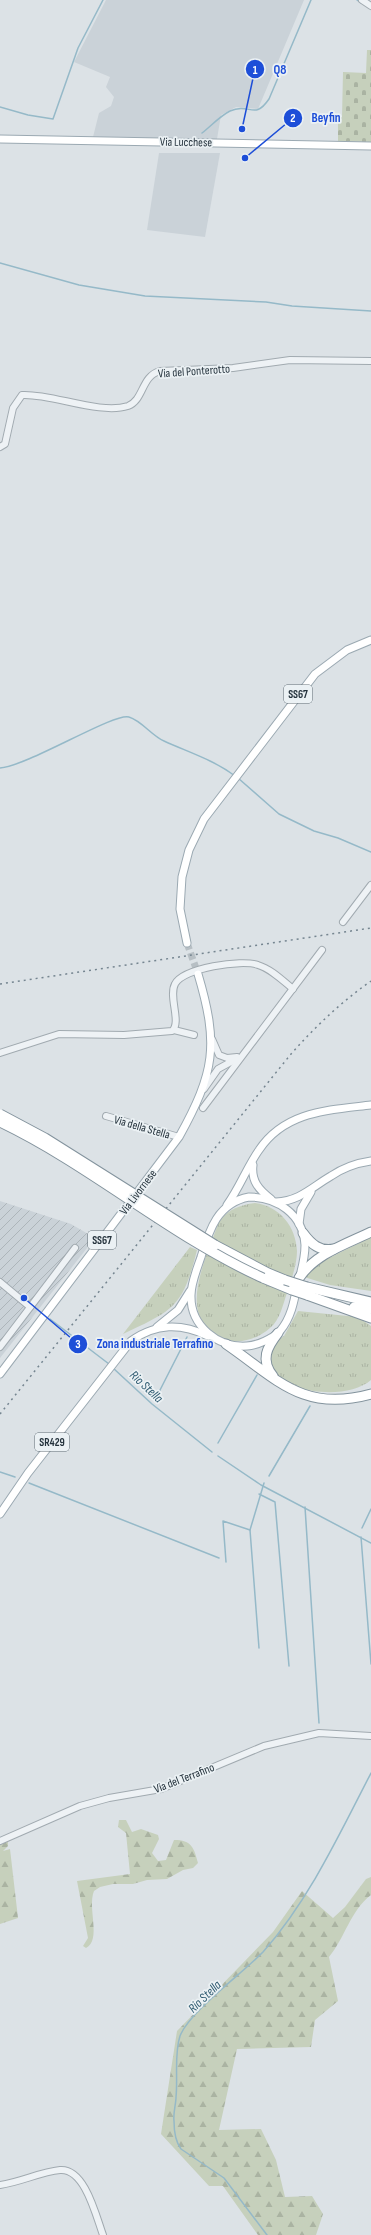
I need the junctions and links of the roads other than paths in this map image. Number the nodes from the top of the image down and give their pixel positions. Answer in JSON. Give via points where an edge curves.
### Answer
{"nodes":[{"id":1,"x":362,"y":0,"type":"edge"},
{"id":2,"x":371,"y":6,"type":"edge"},
{"id":3,"x":0,"y":139,"type":"edge"},
{"id":4,"x":371,"y":146,"type":"edge"},
{"id":5,"x":371,"y":361,"type":"edge"},
{"id":6,"x":0,"y":447,"type":"edge"},
{"id":7,"x":371,"y":640,"type":"edge"},
{"id":8,"x":371,"y":885,"type":"edge"},
{"id":9,"x":343,"y":922,"type":"dead end"},
{"id":10,"x":187,"y":943,"type":"tunnel mouth"},
{"id":11,"x":322,"y":950,"type":"dead end"},
{"id":12,"x":198,"y":974,"type":"tunnel mouth"},
{"id":13,"x":293,"y":989,"type":"junction"},
{"id":14,"x":174,"y":1030,"type":"junction"},
{"id":15,"x":194,"y":1035,"type":"dead end"},
{"id":16,"x":211,"y":1035,"type":"junction"},
{"id":17,"x":0,"y":1053,"type":"edge"},
{"id":18,"x":242,"y":1055,"type":"junction"},
{"id":19,"x":201,"y":1094,"type":"junction"},
{"id":20,"x":200,"y":1105,"type":"junction"},
{"id":21,"x":371,"y":1105,"type":"edge"},
{"id":22,"x":0,"y":1114,"type":"edge"},
{"id":23,"x":106,"y":1116,"type":"dead end"},
{"id":24,"x":0,"y":1122,"type":"edge"},
{"id":25,"x":179,"y":1137,"type":"junction"},
{"id":26,"x":253,"y":1160,"type":"junction"},
{"id":27,"x":371,"y":1161,"type":"edge"},
{"id":28,"x":312,"y":1190,"type":"junction"},
{"id":29,"x":275,"y":1201,"type":"junction"},
{"id":30,"x":225,"y":1208,"type":"junction"},
{"id":31,"x":301,"y":1229,"type":"junction"},
{"id":32,"x":371,"y":1232,"type":"edge"},
{"id":33,"x":341,"y":1247,"type":"junction"},
{"id":34,"x":75,"y":1248,"type":"dead end"},
{"id":35,"x":300,"y":1278,"type":"junction"},
{"id":36,"x":0,"y":1282,"type":"edge"},
{"id":37,"x":192,"y":1287,"type":"junction"},
{"id":38,"x":309,"y":1293,"type":"junction"},
{"id":39,"x":335,"y":1295,"type":"junction"},
{"id":40,"x":371,"y":1297,"type":"edge"},
{"id":41,"x":371,"y":1302,"type":"edge"},
{"id":42,"x":30,"y":1307,"type":"junction"},
{"id":43,"x":371,"y":1309,"type":"edge"},
{"id":44,"x":371,"y":1318,"type":"edge"},
{"id":45,"x":153,"y":1329,"type":"junction"},
{"id":46,"x":278,"y":1333,"type":"junction"},
{"id":47,"x":217,"y":1340,"type":"junction"},
{"id":48,"x":226,"y":1344,"type":"junction"},
{"id":49,"x":0,"y":1347,"type":"edge"},
{"id":50,"x":0,"y":1374,"type":"edge"},
{"id":51,"x":280,"y":1383,"type":"junction"},
{"id":52,"x":371,"y":1388,"type":"edge"},
{"id":53,"x":371,"y":1394,"type":"edge"},
{"id":54,"x":350,"y":1398,"type":"junction"},
{"id":55,"x":0,"y":1514,"type":"edge"},
{"id":56,"x":371,"y":1736,"type":"edge"},
{"id":57,"x":0,"y":1841,"type":"edge"},
{"id":58,"x":0,"y":2184,"type":"edge"},
{"id":59,"x":103,"y":2235,"type":"edge"}],
"edges":[{"from":1,"to":2,"type":"street"},
{"from":3,"to":4,"type":"main road","name":"Via Lucchese"},
{"from":5,"to":6,"type":"street","name":"Via del Ponterotto","via":[[290,360],[233,368],[154,372],[146,380],[134,402],[123,407],[68,403],[22,395],[13,408],[5,444]]},
{"from":7,"to":10,"type":"main road","number":"SS67","via":[[346,650],[315,674],[202,823],[186,860],[180,901]]},
{"from":8,"to":9,"type":"street"},
{"from":11,"to":13,"type":"street","name":"Via Livornese","number":"SS67"},
{"from":12,"to":16,"type":"main road","number":"SS67","via":[[208,1010]]},
{"from":13,"to":14,"type":"street","via":[[270,971],[253,963],[190,972],[179,978],[173,987],[176,1022]]},
{"from":13,"to":18,"type":"street","name":"Via Livornese","number":"SS67"},
{"from":14,"to":15,"type":"street"},
{"from":14,"to":17,"type":"street","via":[[124,1035],[59,1034]]},
{"from":16,"to":18,"type":"street","number":"SS67","via":[[219,1055],[231,1058]]},
{"from":16,"to":19,"type":"main road","number":"SS67","via":[[209,1069]]},
{"from":18,"to":19,"type":"street","name":"Via Livornese","number":"SS67","via":[[218,1069]]},
{"from":18,"to":20,"type":"street","name":"Via Livornese","number":"SS67"},
{"from":19,"to":20,"type":"main road","number":"SS67"},
{"from":20,"to":25,"type":"main road","name":"Via Livornese","number":"SS67"},
{"from":21,"to":26,"type":"main road","via":[[320,1111],[296,1118],[271,1136]]},
{"from":22,"to":38,"type":"highway","bridge":true,"via":[[45,1138],[215,1245]]},
{"from":23,"to":25,"type":"street","name":"Via della Stella"},
{"from":24,"to":38,"type":"highway","bridge":true,"via":[[67,1160],[226,1260],[292,1290]]},
{"from":25,"to":50,"type":"main road","name":"Via Livornese","number":"SS67"},
{"from":26,"to":29,"type":"main road","via":[[254,1181],[261,1191]]},
{"from":26,"to":30,"type":"main road","via":[[240,1187]]},
{"from":27,"to":28,"type":"main road","via":[[338,1172]]},
{"from":28,"to":29,"type":"main road","via":[[294,1200]]},
{"from":28,"to":31,"type":"main road","via":[[303,1205]]},
{"from":29,"to":30,"type":"main road","via":[[249,1198],[236,1201]]},
{"from":29,"to":31,"type":"main road","via":[[292,1214]]},
{"from":30,"to":37,"type":"main road","via":[[211,1227]]},
{"from":31,"to":33,"type":"highway","via":[[314,1245],[321,1249]]},
{"from":31,"to":35,"type":"main road","via":[[305,1249]]},
{"from":32,"to":33,"type":"highway"},
{"from":33,"to":35,"type":"highway","via":[[314,1262]]},
{"from":34,"to":42,"type":"street"},
{"from":35,"to":46,"type":"main road","via":[[290,1312]]},
{"from":36,"to":42,"type":"street"},
{"from":37,"to":45,"type":"main road","number":"SR429","via":[[178,1310]]},
{"from":37,"to":47,"type":"main road","via":[[191,1299],[195,1315]]},
{"from":38,"to":39,"type":"highway"},
{"from":38,"to":43,"type":"highway"},
{"from":38,"to":44,"type":"highway"},
{"from":39,"to":40,"type":"highway"},
{"from":39,"to":41,"type":"highway"},
{"from":42,"to":49,"type":"street"},
{"from":45,"to":47,"type":"main road","number":"SR429","via":[[168,1326],[185,1327]]},
{"from":45,"to":55,"type":"main road","number":"SR429","via":[[131,1341],[28,1473]]},
{"from":46,"to":48,"type":"main road","via":[[252,1345]]},
{"from":46,"to":51,"type":"highway","via":[[268,1348],[265,1361],[269,1371]]},
{"from":47,"to":48,"type":"main road"},
{"from":48,"to":51,"type":"highway"},
{"from":51,"to":54,"type":"highway","via":[[297,1393],[316,1398]]},
{"from":52,"to":54,"type":"highway"},
{"from":53,"to":54,"type":"highway"},
{"from":56,"to":57,"type":"street","name":"Via del Terrafino","via":[[319,1733],[264,1746],[161,1789],[80,1806]]},
{"from":58,"to":59,"type":"street","via":[[60,2170],[74,2173],[80,2178]]}]}
